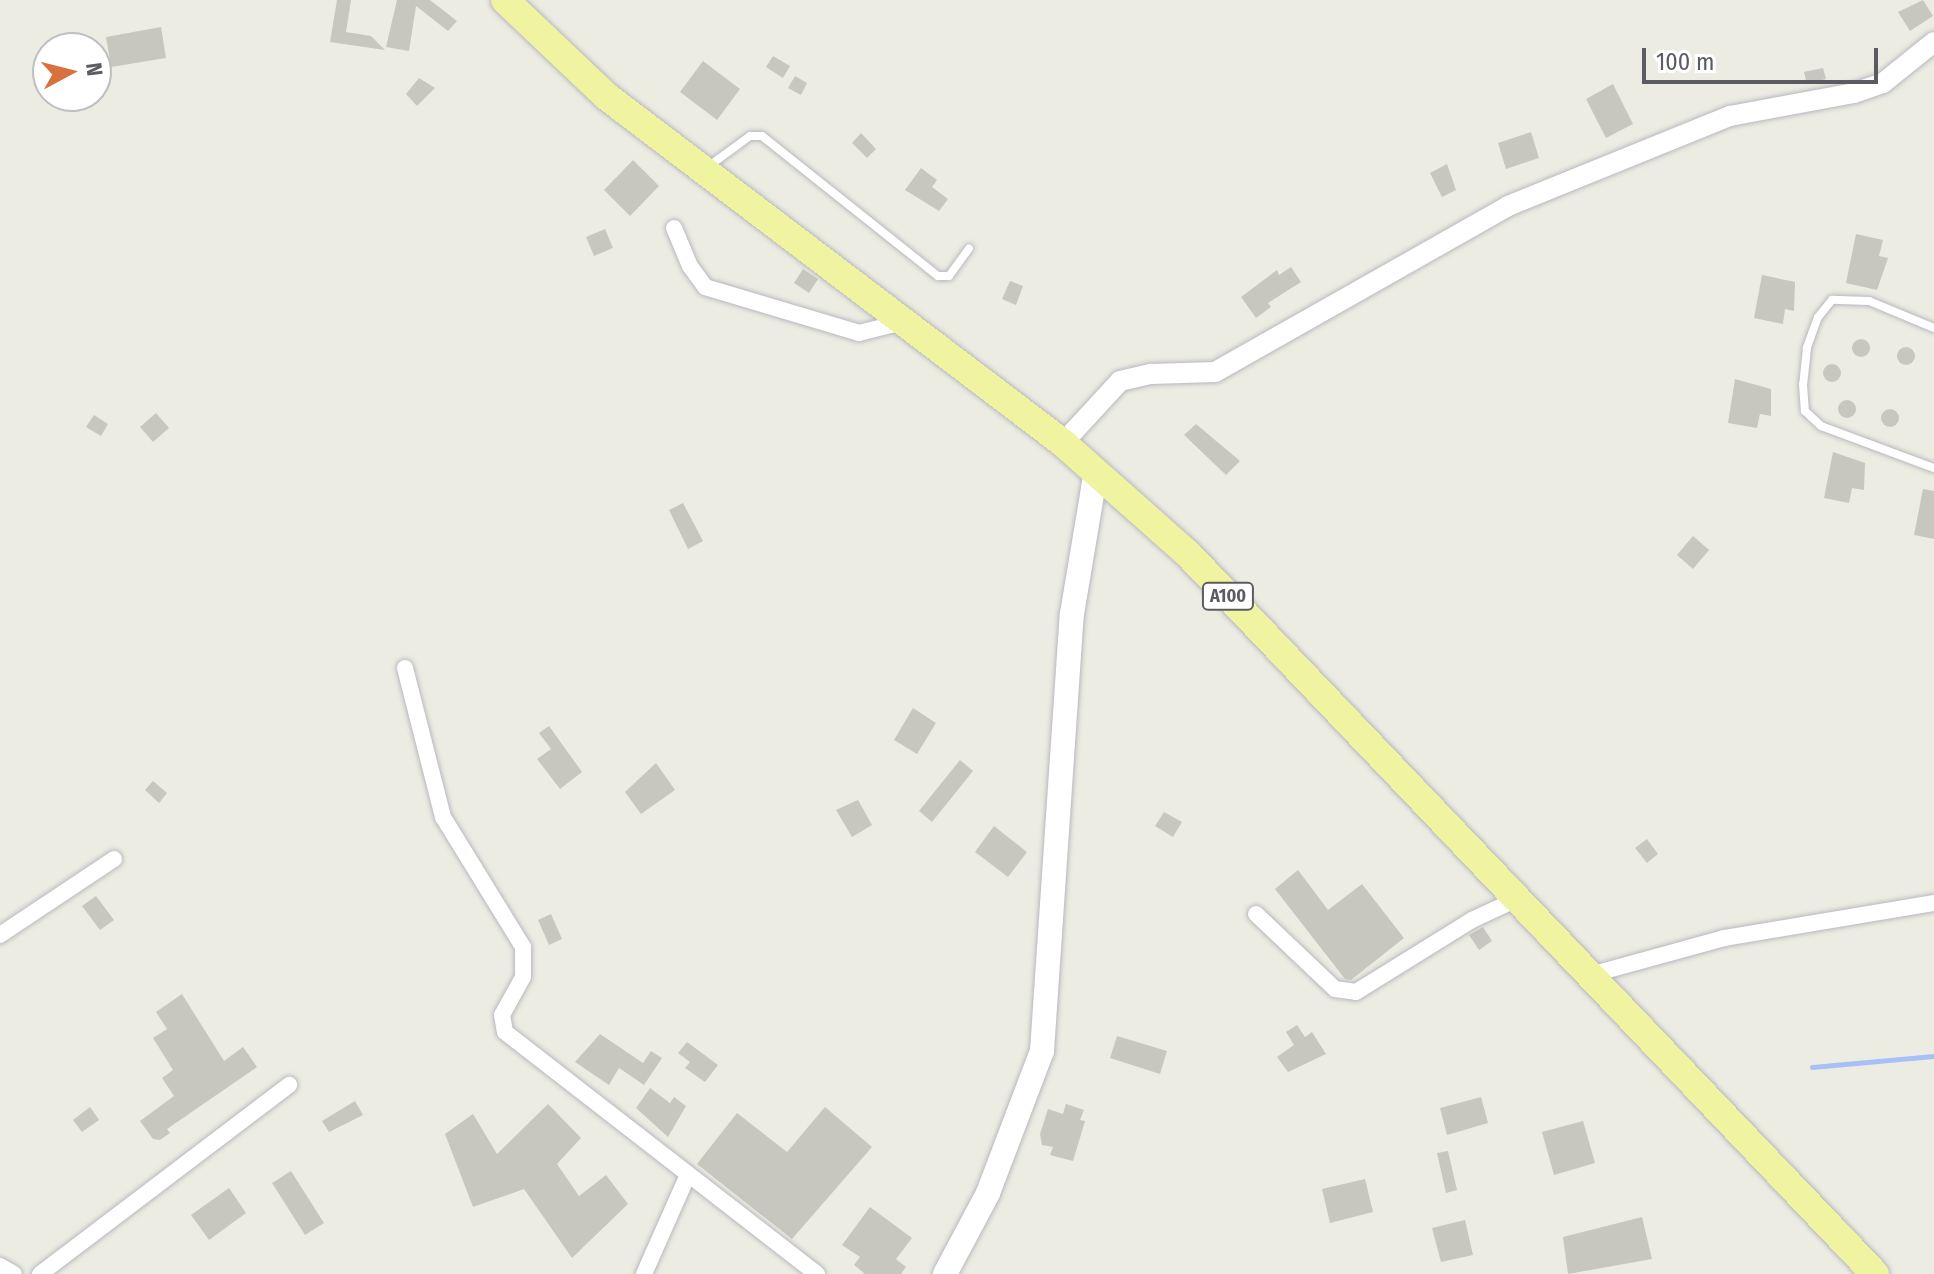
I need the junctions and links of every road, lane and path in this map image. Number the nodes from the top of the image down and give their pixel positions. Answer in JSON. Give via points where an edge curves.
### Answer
{"nodes":[{"id":1,"x":505,"y":0,"type":"edge"},
{"id":2,"x":1934,"y":42,"type":"edge"},
{"id":3,"x":706,"y":169,"type":"junction"},
{"id":4,"x":674,"y":228,"type":"dead end"},
{"id":5,"x":969,"y":248,"type":"dead end"},
{"id":6,"x":907,"y":321,"type":"junction"},
{"id":7,"x":1934,"y":328,"type":"edge"},
{"id":8,"x":1063,"y":443,"type":"junction"},
{"id":9,"x":1934,"y":468,"type":"edge"},
{"id":10,"x":1096,"y":471,"type":"junction"},
{"id":11,"x":405,"y":668,"type":"dead end"},
{"id":12,"x":114,"y":859,"type":"dead end"},
{"id":13,"x":1519,"y":898,"type":"junction"},
{"id":14,"x":1934,"y":903,"type":"edge"},
{"id":15,"x":1256,"y":914,"type":"dead end"},
{"id":16,"x":0,"y":935,"type":"edge"},
{"id":17,"x":1590,"y":975,"type":"junction"},
{"id":18,"x":289,"y":1085,"type":"dead end"},
{"id":19,"x":687,"y":1177,"type":"junction"},
{"id":20,"x":0,"y":1266,"type":"edge"},
{"id":21,"x":14,"y":1274,"type":"edge"},
{"id":22,"x":40,"y":1274,"type":"edge"},
{"id":23,"x":644,"y":1274,"type":"edge"},
{"id":24,"x":817,"y":1274,"type":"edge"},
{"id":25,"x":945,"y":1274,"type":"edge"},
{"id":26,"x":1875,"y":1274,"type":"edge"}],
"edges":[{"from":1,"to":3,"type":"highway","number":"A100","via":[[606,96]]},
{"from":2,"to":8,"type":"street","via":[[1905,71],[1883,83],[1730,116],[1508,206],[1215,372],[1151,374],[1120,381]]},
{"from":3,"to":5,"type":"lane","via":[[750,136],[762,136],[938,276],[949,276]]},
{"from":3,"to":6,"type":"highway","number":"A100"},
{"from":4,"to":6,"type":"street","via":[[698,279],[717,292],[859,333]]},
{"from":6,"to":8,"type":"highway","number":"A100"},
{"from":7,"to":9,"type":"lane","via":[[1869,301],[1832,300],[1818,317],[1807,348],[1803,384],[1805,411],[1821,426]]},
{"from":8,"to":10,"type":"highway","number":"A100"},
{"from":10,"to":13,"type":"highway","number":"A100","via":[[1188,554]]},
{"from":10,"to":25,"type":"main road","via":[[1072,614],[1042,1051],[988,1193]]},
{"from":11,"to":19,"type":"street","via":[[443,817],[523,947],[523,977],[502,1015],[505,1032]]},
{"from":12,"to":16,"type":"street"},
{"from":13,"to":15,"type":"street","via":[[1450,933],[1356,992],[1335,989]]},
{"from":13,"to":17,"type":"highway","number":"A100"},
{"from":14,"to":17,"type":"street","via":[[1724,938]]},
{"from":17,"to":26,"type":"highway","number":"A100"},
{"from":18,"to":22,"type":"street"},
{"from":19,"to":23,"type":"street"},
{"from":19,"to":24,"type":"street"},
{"from":20,"to":21,"type":"street"}]}
